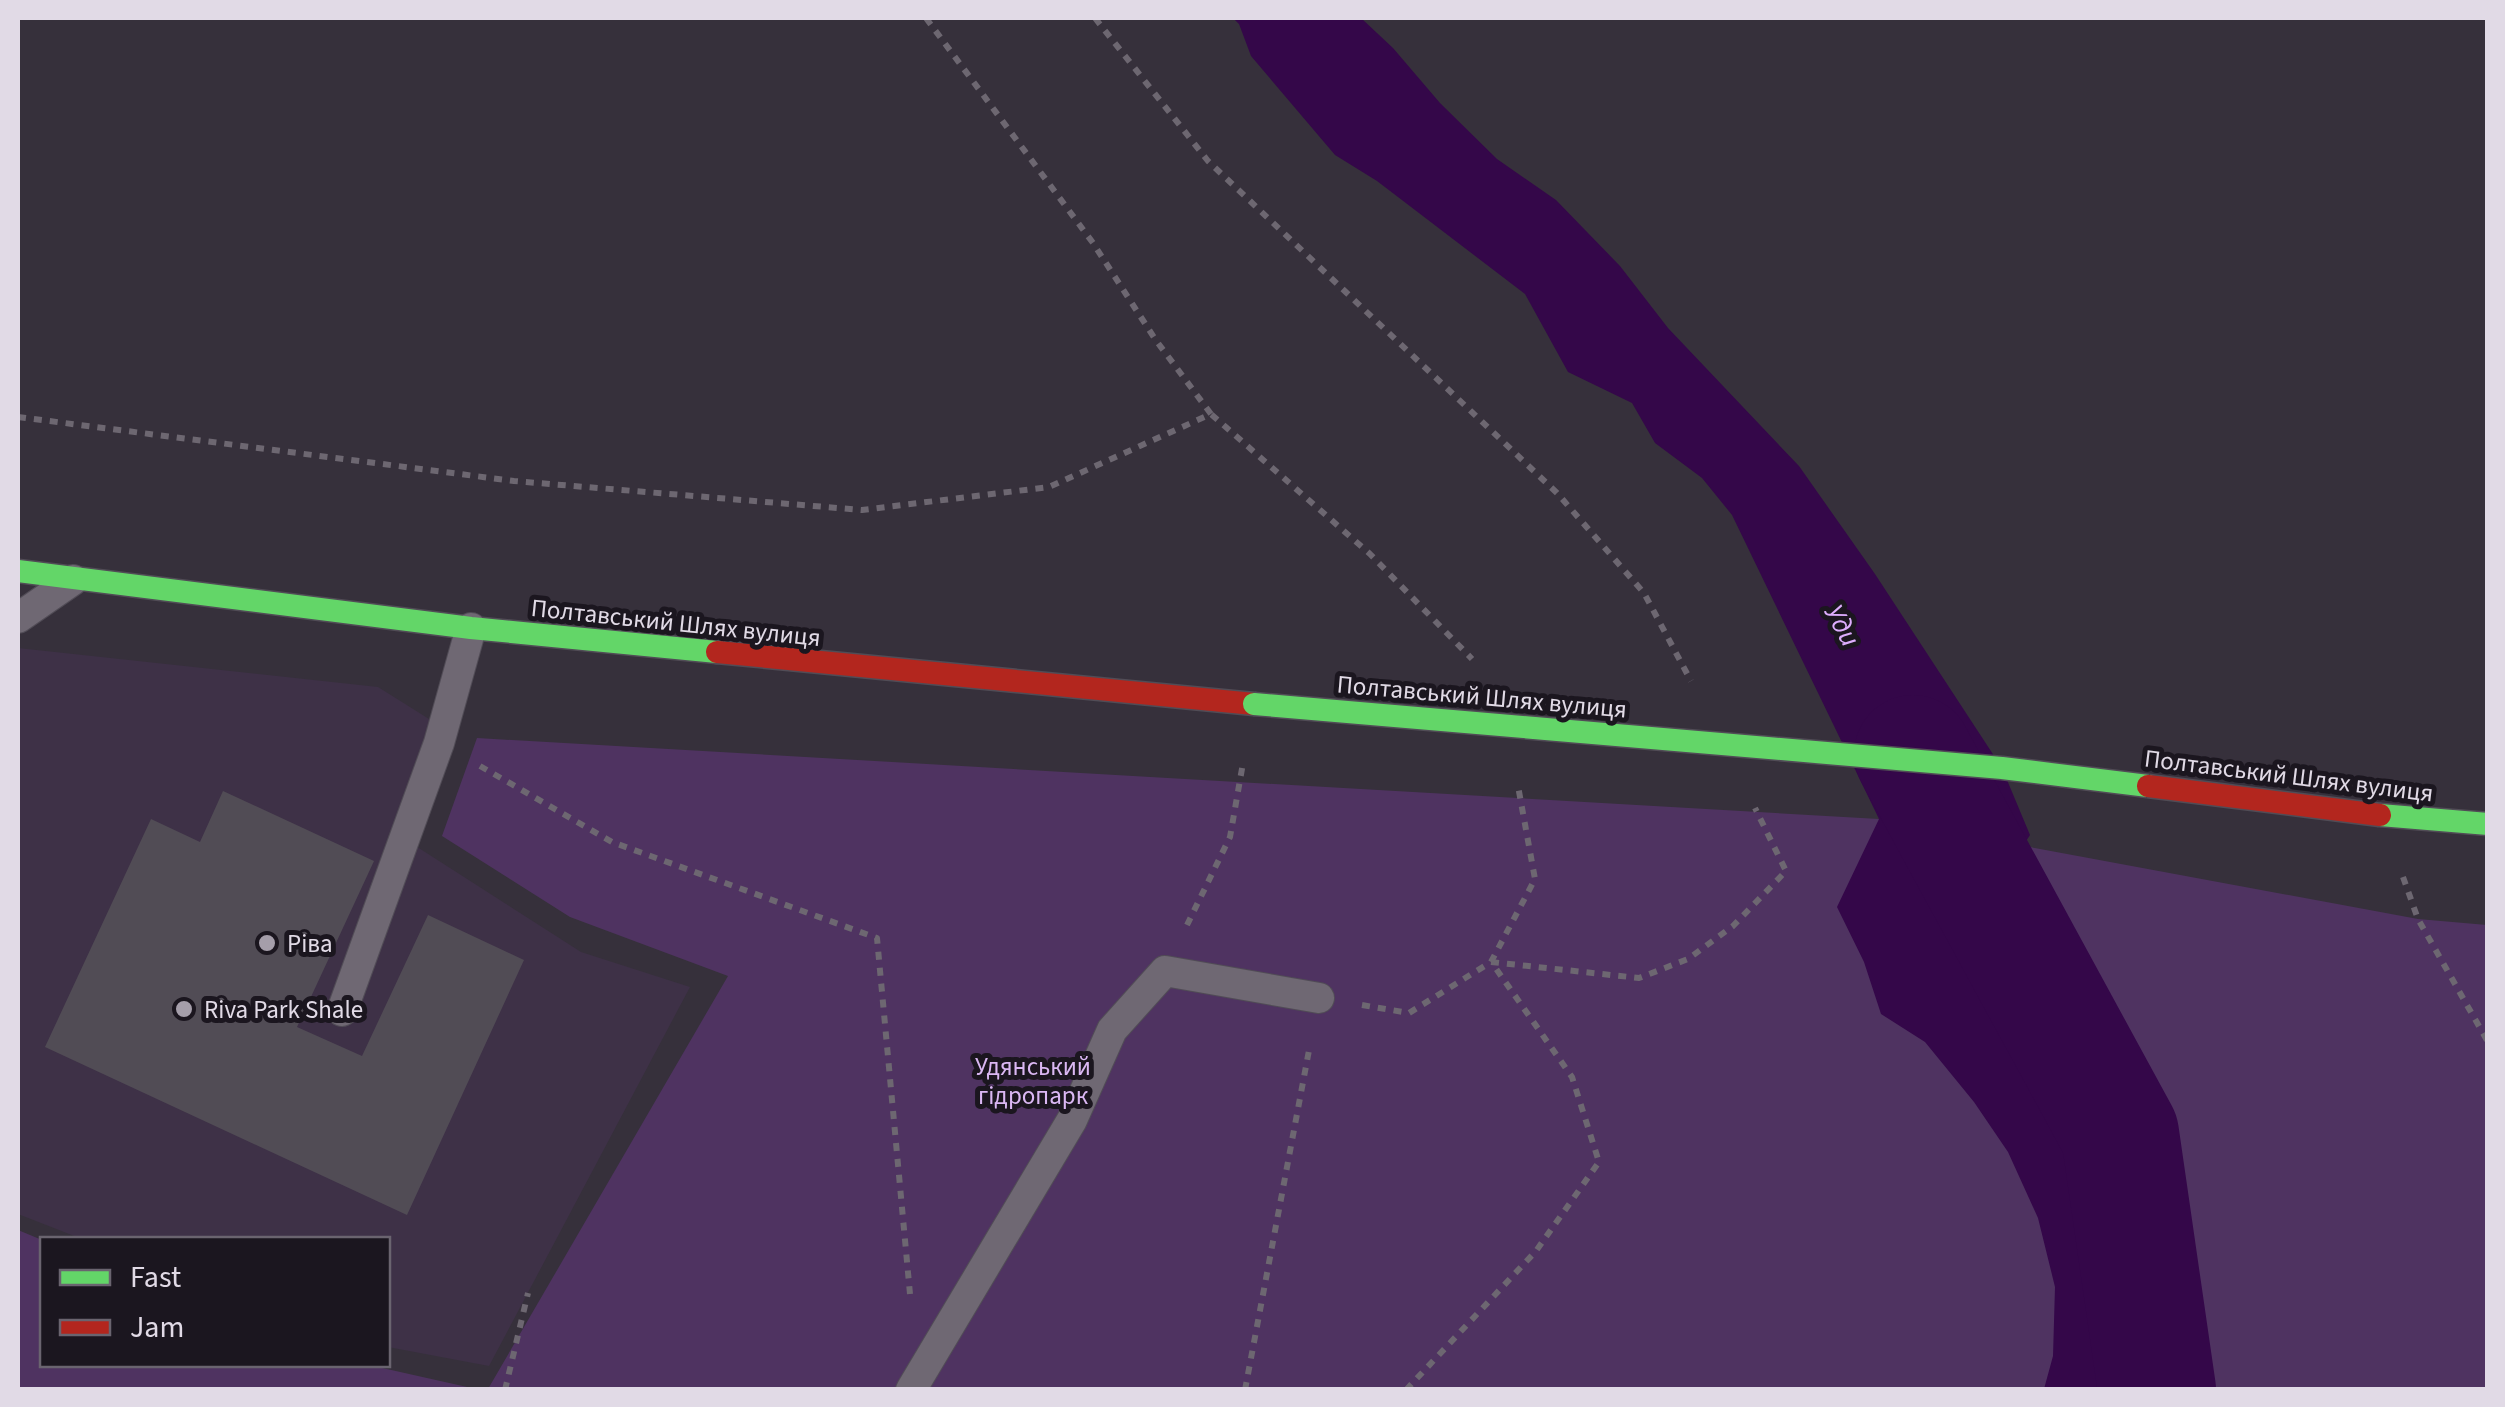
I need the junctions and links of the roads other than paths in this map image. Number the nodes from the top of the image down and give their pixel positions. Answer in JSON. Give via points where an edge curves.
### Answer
{"nodes":[{"id":1,"x":18,"y":571,"type":"edge"},
{"id":2,"x":76,"y":578,"type":"junction"},
{"id":3,"x":18,"y":618,"type":"edge"},
{"id":4,"x":472,"y":628,"type":"junction"},
{"id":5,"x":2488,"y":824,"type":"edge"},
{"id":6,"x":1319,"y":998,"type":"road end"},
{"id":7,"x":342,"y":1011,"type":"dead end"},
{"id":8,"x":914,"y":1384,"type":"edge"}],
"edges":[{"from":1,"to":2,"type":"main road","name":"Полтавський Шлях вулиця"},
{"from":2,"to":3,"type":"lane"},
{"from":2,"to":4,"type":"main road","name":"Полтавський Шлях вулиця"},
{"from":4,"to":5,"type":"main road","name":"Полтавський Шлях вулиця","bridge":true,"via":[[2002,768]]},
{"from":4,"to":7,"type":"lane","via":[[440,743]]},
{"from":6,"to":8,"type":"lane","via":[[1165,971],[1112,1030],[1072,1120]]}]}
